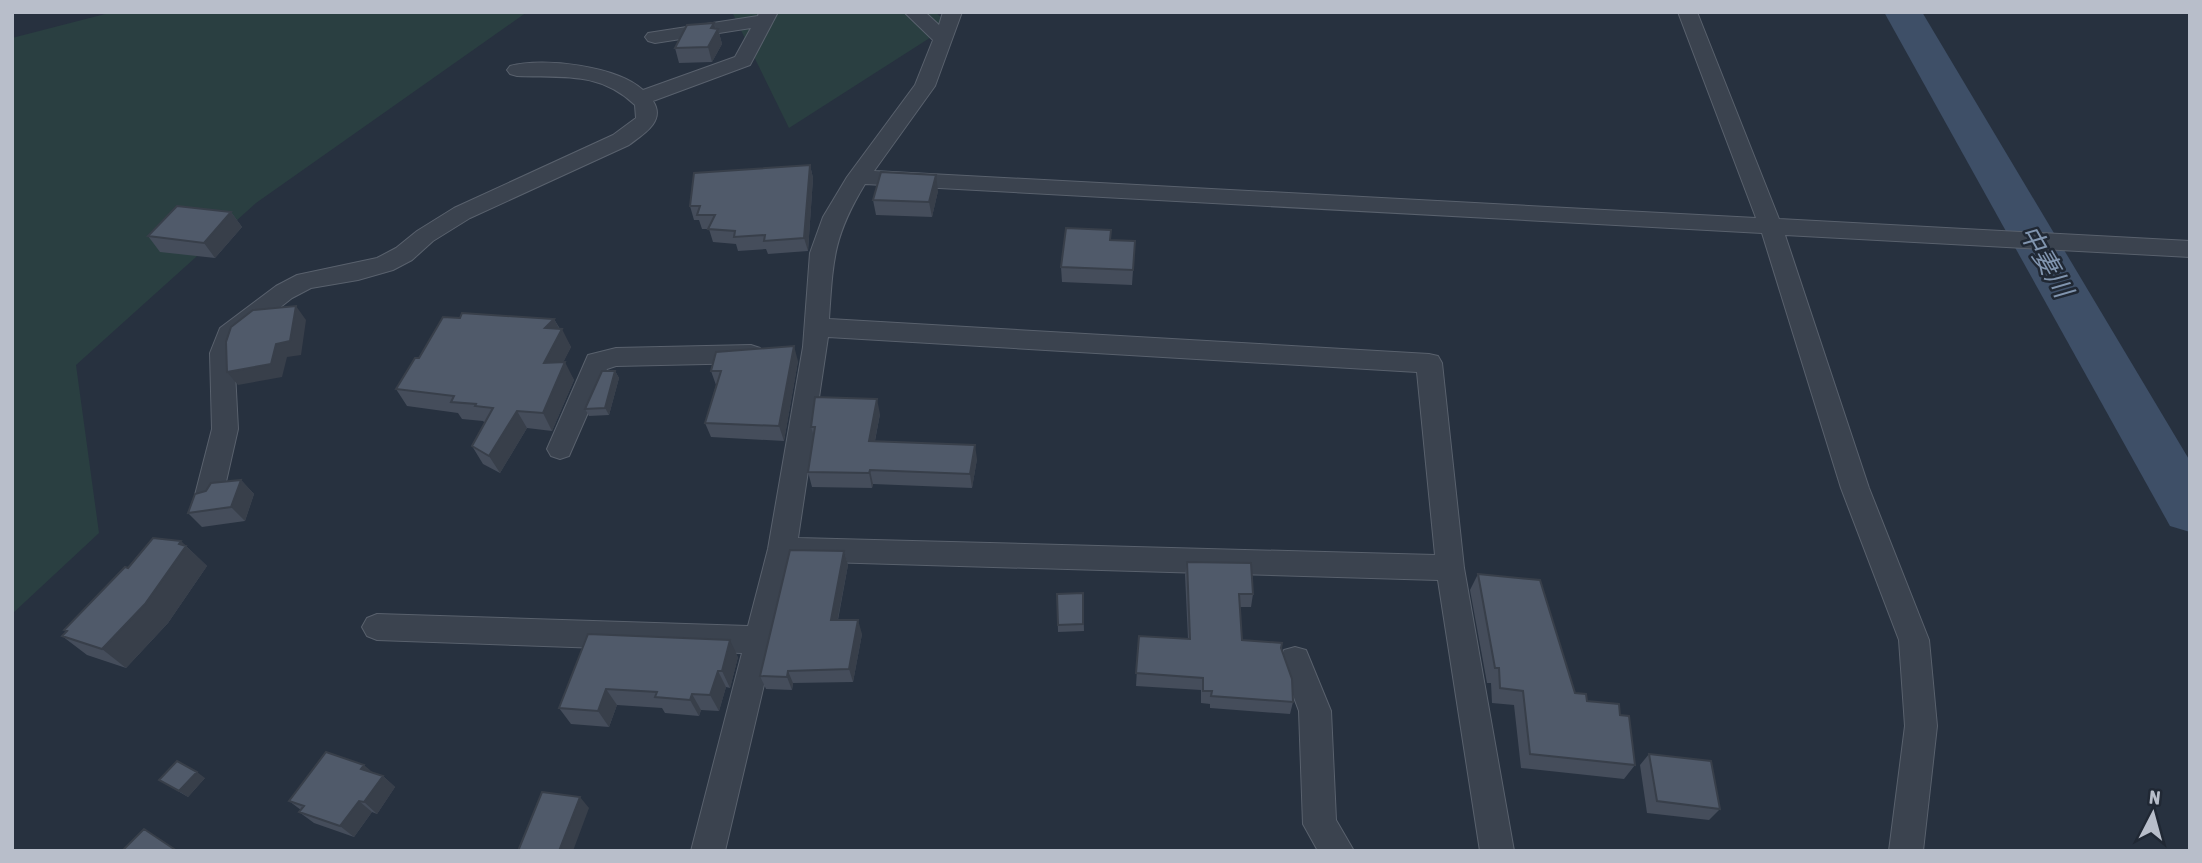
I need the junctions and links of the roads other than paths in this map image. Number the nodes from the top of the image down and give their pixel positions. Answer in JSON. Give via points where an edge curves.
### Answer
{"nodes":[{"id":1,"x":913,"y":12,"type":"edge"},
{"id":2,"x":953,"y":12,"type":"edge"},
{"id":3,"x":1688,"y":12,"type":"edge"},
{"id":4,"x":768,"y":16,"type":"edge"},
{"id":5,"x":655,"y":37,"type":"dead end"},
{"id":6,"x":944,"y":40,"type":"junction"},
{"id":7,"x":517,"y":70,"type":"dead end"},
{"id":8,"x":641,"y":98,"type":"junction"},
{"id":9,"x":858,"y":177,"type":"junction"},
{"id":10,"x":1771,"y":227,"type":"junction"},
{"id":11,"x":2190,"y":249,"type":"edge"},
{"id":12,"x":799,"y":344,"type":"junction"},
{"id":13,"x":560,"y":449,"type":"dead end"},
{"id":14,"x":209,"y":495,"type":"edge"},
{"id":15,"x":782,"y":549,"type":"junction"},
{"id":16,"x":1450,"y":568,"type":"junction"},
{"id":17,"x":377,"y":627,"type":"dead end"},
{"id":18,"x":760,"y":640,"type":"junction"},
{"id":19,"x":1295,"y":660,"type":"dead end"},
{"id":20,"x":708,"y":851,"type":"edge"},
{"id":21,"x":1337,"y":851,"type":"edge"},
{"id":22,"x":1497,"y":851,"type":"edge"},
{"id":23,"x":1906,"y":851,"type":"edge"}],
"edges":[{"from":1,"to":6,"type":"street"},
{"from":2,"to":6,"type":"street"},
{"from":3,"to":10,"type":"street"},
{"from":4,"to":5,"type":"street"},
{"from":4,"to":8,"type":"street","via":[[743,61]]},
{"from":6,"to":9,"type":"street","via":[[925,86]]},
{"from":7,"to":8,"type":"street","via":[[593,72],[616,79]]},
{"from":8,"to":14,"type":"street","via":[[649,114],[645,124],[621,140],[462,213],[385,264],[294,286],[229,334],[222,353],[225,429]]},
{"from":9,"to":10,"type":"street"},
{"from":9,"to":12,"type":"street","via":[[834,217]]},
{"from":10,"to":11,"type":"street"},
{"from":10,"to":23,"type":"street","via":[[1856,488],[1914,640],[1921,726]]},
{"from":12,"to":13,"type":"street","via":[[597,362]]},
{"from":12,"to":15,"type":"street"},
{"from":12,"to":16,"type":"street","via":[[1429,363]]},
{"from":15,"to":16,"type":"street"},
{"from":15,"to":18,"type":"street"},
{"from":16,"to":22,"type":"street"},
{"from":17,"to":18,"type":"street"},
{"from":18,"to":20,"type":"street"},
{"from":19,"to":21,"type":"street","via":[[1315,711],[1320,824]]}]}
